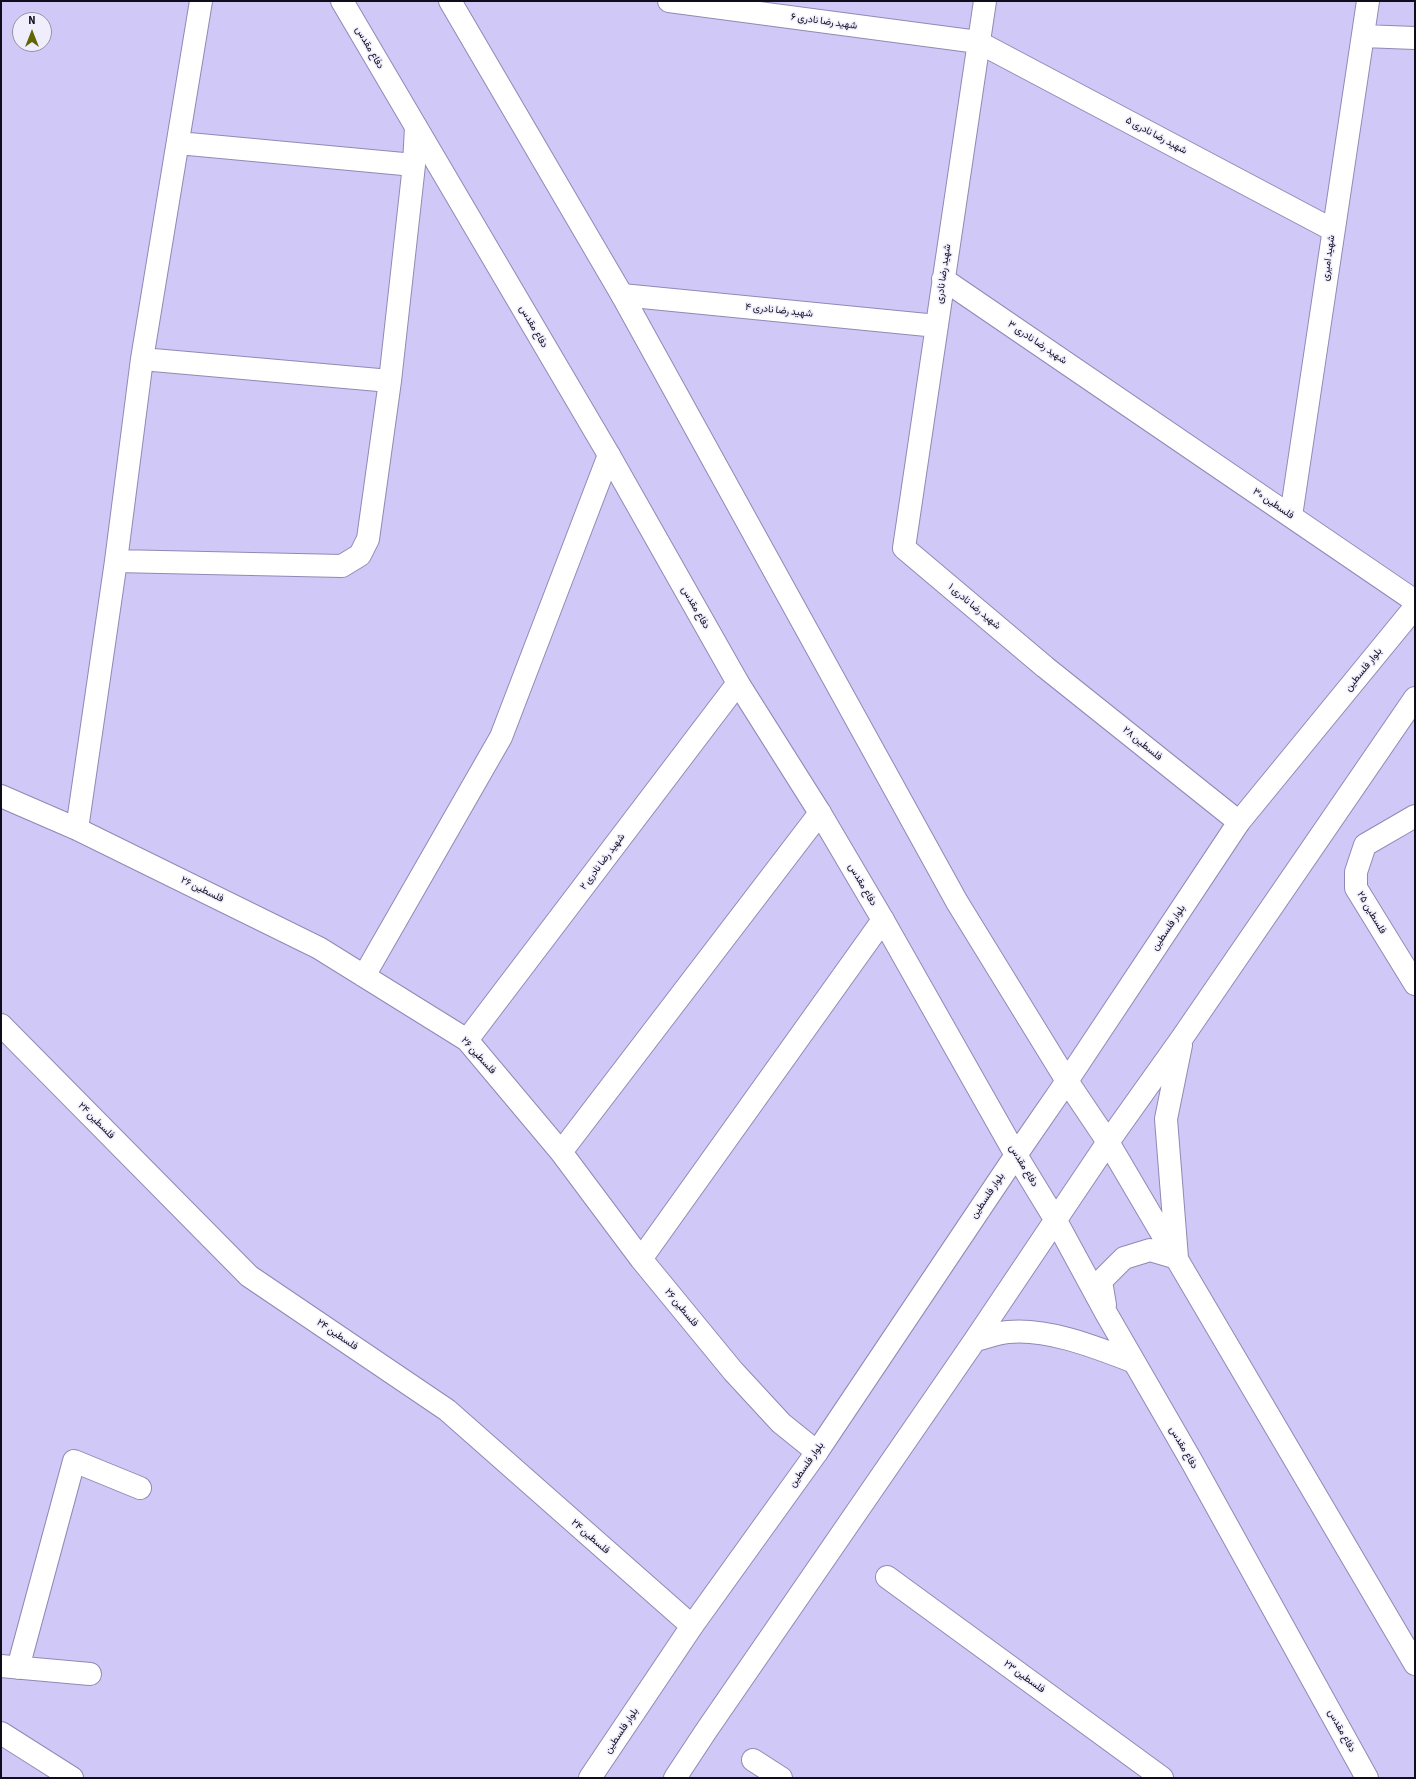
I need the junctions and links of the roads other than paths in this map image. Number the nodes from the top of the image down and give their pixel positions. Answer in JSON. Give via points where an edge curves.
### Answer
{"nodes":[{"id":1,"x":201,"y":1,"type":"edge"},
{"id":2,"x":342,"y":1,"type":"edge"},
{"id":3,"x":450,"y":1,"type":"edge"},
{"id":4,"x":669,"y":1,"type":"edge"},
{"id":5,"x":985,"y":1,"type":"edge"},
{"id":6,"x":1368,"y":1,"type":"edge"},
{"id":7,"x":1363,"y":36,"type":"junction"},
{"id":8,"x":1415,"y":38,"type":"edge"},
{"id":9,"x":978,"y":42,"type":"junction"},
{"id":10,"x":416,"y":127,"type":"junction"},
{"id":11,"x":178,"y":143,"type":"junction"},
{"id":12,"x":414,"y":165,"type":"junction"},
{"id":13,"x":1333,"y":230,"type":"junction"},
{"id":14,"x":943,"y":279,"type":"junction"},
{"id":15,"x":622,"y":296,"type":"junction"},
{"id":16,"x":937,"y":326,"type":"junction"},
{"id":17,"x":142,"y":359,"type":"junction"},
{"id":18,"x":390,"y":381,"type":"junction"},
{"id":19,"x":1132,"y":407,"type":"joint"},
{"id":20,"x":608,"y":454,"type":"junction"},
{"id":21,"x":1291,"y":516,"type":"junction"},
{"id":22,"x":904,"y":548,"type":"joint"},
{"id":23,"x":116,"y":561,"type":"junction"},
{"id":24,"x":1415,"y":601,"type":"edge"},
{"id":25,"x":1415,"y":607,"type":"edge"},
{"id":26,"x":1045,"y":667,"type":"joint"},
{"id":27,"x":738,"y":683,"type":"junction"},
{"id":28,"x":1415,"y":698,"type":"edge"},
{"id":29,"x":1,"y":796,"type":"edge"},
{"id":30,"x":820,"y":813,"type":"junction"},
{"id":31,"x":1415,"y":816,"type":"edge"},
{"id":32,"x":1239,"y":822,"type":"junction"},
{"id":33,"x":77,"y":829,"type":"junction"},
{"id":34,"x":883,"y":920,"type":"junction"},
{"id":35,"x":364,"y":976,"type":"junction"},
{"id":36,"x":1415,"y":984,"type":"edge"},
{"id":37,"x":1,"y":1025,"type":"edge"},
{"id":38,"x":1182,"y":1038,"type":"junction"},
{"id":39,"x":467,"y":1040,"type":"junction"},
{"id":40,"x":1067,"y":1081,"type":"junction"},
{"id":41,"x":1108,"y":1142,"type":"junction"},
{"id":42,"x":561,"y":1152,"type":"junction"},
{"id":43,"x":1016,"y":1155,"type":"junction"},
{"id":44,"x":1055,"y":1220,"type":"junction"},
{"id":45,"x":1177,"y":1258,"type":"junction"},
{"id":46,"x":641,"y":1259,"type":"junction"},
{"id":47,"x":1106,"y":1313,"type":"junction"},
{"id":48,"x":975,"y":1340,"type":"junction"},
{"id":49,"x":1132,"y":1361,"type":"junction"},
{"id":50,"x":817,"y":1452,"type":"junction"},
{"id":51,"x":140,"y":1488,"type":"dead end"},
{"id":52,"x":887,"y":1577,"type":"dead end"},
{"id":53,"x":692,"y":1626,"type":"junction"},
{"id":54,"x":1415,"y":1664,"type":"edge"},
{"id":55,"x":9,"y":1667,"type":"edge"},
{"id":56,"x":90,"y":1674,"type":"dead end"},
{"id":57,"x":1,"y":1733,"type":"edge"},
{"id":58,"x":753,"y":1760,"type":"dead end"},
{"id":59,"x":72,"y":1778,"type":"edge"},
{"id":60,"x":590,"y":1778,"type":"edge"},
{"id":61,"x":675,"y":1778,"type":"edge"},
{"id":62,"x":781,"y":1778,"type":"edge"},
{"id":63,"x":1162,"y":1778,"type":"edge"},
{"id":64,"x":1367,"y":1778,"type":"edge"}],
"edges":[{"from":1,"to":11,"type":"street"},
{"from":2,"to":10,"type":"street","name":"دفاع مقدس"},
{"from":3,"to":15,"type":"street"},
{"from":4,"to":9,"type":"street","name":"شهید رضا نادری ۶"},
{"from":5,"to":9,"type":"street","name":"شهید رضا نادری"},
{"from":6,"to":7,"type":"street","name":"شهید امیری"},
{"from":7,"to":8,"type":"street"},
{"from":7,"to":13,"type":"street","name":"شهید امیری"},
{"from":9,"to":13,"type":"street","name":"شهید رضا نادری ۵"},
{"from":9,"to":14,"type":"street","name":"شهید رضا نادری"},
{"from":10,"to":12,"type":"street"},
{"from":10,"to":20,"type":"street","name":"دفاع مقدس"},
{"from":11,"to":12,"type":"street"},
{"from":11,"to":17,"type":"street"},
{"from":12,"to":18,"type":"street"},
{"from":13,"to":21,"type":"street","name":"شهید امیری"},
{"from":14,"to":16,"type":"street","name":"شهید رضا نادری"},
{"from":14,"to":19,"type":"street","name":"شهید رضا نادری ۳"},
{"from":15,"to":16,"type":"street","name":"شهید رضا نادری ۴"},
{"from":15,"to":40,"type":"street","via":[[957,902]]},
{"from":16,"to":22,"type":"street","name":"شهید رضا نادری"},
{"from":17,"to":18,"type":"street"},
{"from":17,"to":23,"type":"street"},
{"from":18,"to":23,"type":"street","via":[[368,539],[360,556],[342,566]]},
{"from":19,"to":21,"type":"street","name":"فلسطین ۳۰"},
{"from":20,"to":27,"type":"street","name":"دفاع مقدس"},
{"from":20,"to":35,"type":"street","via":[[501,737]]},
{"from":21,"to":24,"type":"street","name":"فلسطین ۳۰"},
{"from":22,"to":26,"type":"street","name":"شهید رضا نادری ۱"},
{"from":23,"to":33,"type":"street"},
{"from":25,"to":32,"type":"street","name":"بلوار فلسطین"},
{"from":26,"to":32,"type":"street","name":"فلسطین ۲۸"},
{"from":27,"to":30,"type":"street","name":"دفاع مقدس"},
{"from":27,"to":39,"type":"street","name":"شهید رضا نادری ۲"},
{"from":28,"to":38,"type":"street"},
{"from":29,"to":33,"type":"street","name":"فلسطین ۲۶"},
{"from":30,"to":34,"type":"street","name":"دفاع مقدس"},
{"from":30,"to":42,"type":"street"},
{"from":31,"to":36,"type":"street","name":"فلسطین ۲۵","via":[[1366,844],[1356,872],[1356,888]]},
{"from":32,"to":40,"type":"street","name":"بلوار فلسطین"},
{"from":33,"to":35,"type":"street","name":"فلسطین ۲۶","via":[[319,948]]},
{"from":34,"to":43,"type":"street","name":"دفاع مقدس"},
{"from":34,"to":46,"type":"street"},
{"from":35,"to":39,"type":"street","name":"فلسطین ۲۶"},
{"from":37,"to":53,"type":"street","name":"فلسطین ۲۴","via":[[249,1276],[447,1410]]},
{"from":38,"to":41,"type":"street"},
{"from":38,"to":45,"type":"street","via":[[1166,1119]]},
{"from":39,"to":42,"type":"street","name":"فلسطین ۲۶"},
{"from":40,"to":41,"type":"street"},
{"from":40,"to":43,"type":"street","name":"بلوار فلسطین"},
{"from":41,"to":44,"type":"street"},
{"from":41,"to":45,"type":"street"},
{"from":42,"to":46,"type":"street","name":"فلسطین ۲۶"},
{"from":43,"to":44,"type":"street","name":"دفاع مقدس"},
{"from":43,"to":50,"type":"street","name":"بلوار فلسطین"},
{"from":44,"to":47,"type":"street","name":"دفاع مقدس"},
{"from":44,"to":48,"type":"street"},
{"from":45,"to":47,"type":"street","via":[[1150,1250],[1124,1258],[1101,1281]]},
{"from":45,"to":54,"type":"street"},
{"from":46,"to":50,"type":"street","name":"فلسطین ۲۶","via":[[733,1371],[781,1423]]},
{"from":47,"to":49,"type":"street","name":"دفاع مقدس"},
{"from":48,"to":49,"type":"street","via":[[1007,1332],[1037,1333],[1089,1345]]},
{"from":48,"to":61,"type":"street"},
{"from":49,"to":64,"type":"street","name":"دفاع مقدس","via":[[1192,1462]]},
{"from":50,"to":53,"type":"street","name":"بلوار فلسطین"},
{"from":51,"to":55,"type":"street","via":[[74,1461]]},
{"from":52,"to":63,"type":"street","name":"فلسطین ۲۳"},
{"from":53,"to":60,"type":"street","name":"بلوار فلسطین"},
{"from":55,"to":56,"type":"street"},
{"from":57,"to":59,"type":"street"},
{"from":58,"to":62,"type":"street"}]}
